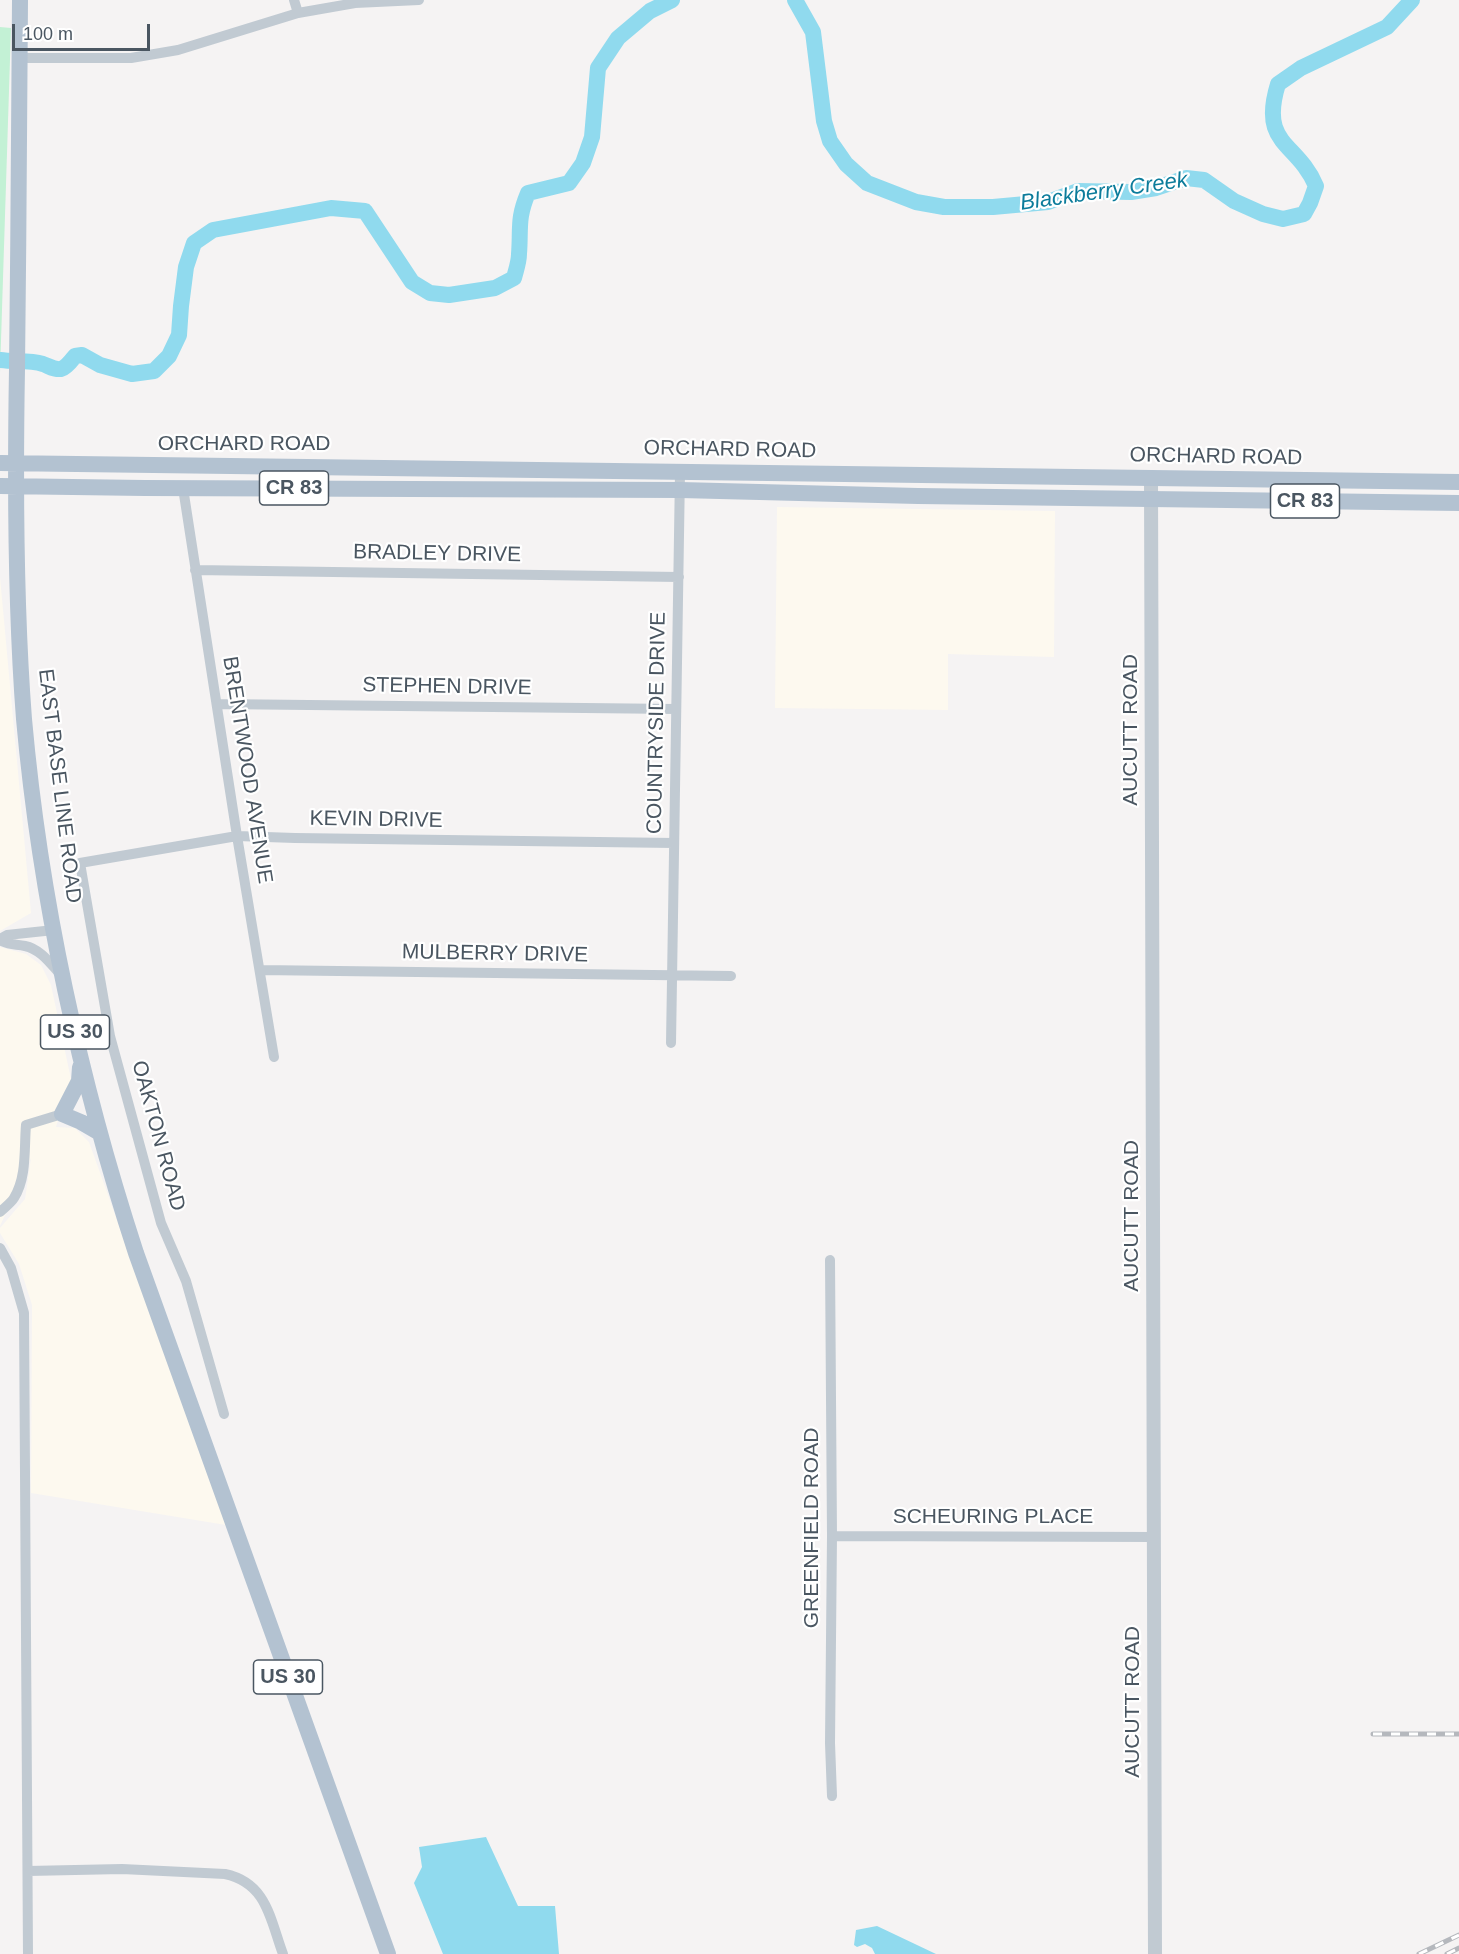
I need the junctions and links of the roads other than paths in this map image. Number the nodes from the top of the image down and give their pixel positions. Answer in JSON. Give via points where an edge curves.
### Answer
{"nodes":[{"id":1,"x":21,"y":0,"type":"edge"},
{"id":2,"x":294,"y":0,"type":"edge"},
{"id":3,"x":419,"y":0,"type":"edge"},
{"id":4,"x":298,"y":13,"type":"junction"},
{"id":5,"x":20,"y":58,"type":"junction"},
{"id":6,"x":8,"y":463,"type":"edge"},
{"id":7,"x":680,"y":472,"type":"junction"},
{"id":8,"x":1151,"y":478,"type":"junction"},
{"id":9,"x":1459,"y":482,"type":"edge"},
{"id":10,"x":8,"y":486,"type":"edge"},
{"id":11,"x":183,"y":488,"type":"junction"},
{"id":12,"x":680,"y":490,"type":"junction"},
{"id":13,"x":1151,"y":499,"type":"junction"},
{"id":14,"x":1459,"y":502,"type":"edge"},
{"id":15,"x":195,"y":570,"type":"junction"},
{"id":16,"x":679,"y":577,"type":"junction"},
{"id":17,"x":217,"y":704,"type":"junction"},
{"id":18,"x":676,"y":709,"type":"junction"},
{"id":19,"x":237,"y":836,"type":"junction"},
{"id":20,"x":674,"y":843,"type":"junction"},
{"id":21,"x":80,"y":863,"type":"joint"},
{"id":22,"x":54,"y":930,"type":"junction"},
{"id":23,"x":0,"y":940,"type":"edge"},
{"id":24,"x":260,"y":970,"type":"junction"},
{"id":25,"x":672,"y":975,"type":"junction"},
{"id":26,"x":730,"y":976,"type":"dead end"},
{"id":27,"x":62,"y":977,"type":"junction"},
{"id":28,"x":671,"y":1043,"type":"dead end"},
{"id":29,"x":81,"y":1057,"type":"junction"},
{"id":30,"x":273,"y":1057,"type":"dead end"},
{"id":31,"x":62,"y":1114,"type":"junction"},
{"id":32,"x":100,"y":1133,"type":"junction"},
{"id":33,"x":0,"y":1212,"type":"edge"},
{"id":34,"x":0,"y":1248,"type":"edge"},
{"id":35,"x":830,"y":1260,"type":"dead end"},
{"id":36,"x":224,"y":1414,"type":"dead end"},
{"id":37,"x":832,"y":1536,"type":"junction"},
{"id":38,"x":1154,"y":1537,"type":"junction"},
{"id":39,"x":832,"y":1796,"type":"dead end"},
{"id":40,"x":28,"y":1871,"type":"junction"},
{"id":41,"x":28,"y":1954,"type":"edge"},
{"id":42,"x":283,"y":1954,"type":"edge"},
{"id":43,"x":388,"y":1954,"type":"edge"},
{"id":44,"x":1155,"y":1954,"type":"edge"}],
"edges":[{"from":1,"to":5,"type":"main road","name":"EAST BASE LINE ROAD","number":"US 30"},
{"from":2,"to":4,"type":"street"},
{"from":3,"to":4,"type":"street","via":[[355,3]]},
{"from":4,"to":5,"type":"street","via":[[178,50],[131,58]]},
{"from":5,"to":6,"type":"main road","name":"EAST BASE LINE ROAD","number":"US 30","via":[[17,378]]},
{"from":6,"to":7,"type":"main road","name":"ORCHARD ROAD","number":"CR 83"},
{"from":6,"to":10,"type":"main road","name":"EAST BASE LINE ROAD","number":"US 30"},
{"from":7,"to":8,"type":"main road","name":"ORCHARD ROAD","number":"CR 83"},
{"from":7,"to":12,"type":"street","name":"COUNTRYSIDE DRIVE"},
{"from":8,"to":9,"type":"main road","name":"ORCHARD ROAD","number":"CR 83"},
{"from":8,"to":13,"type":"street","name":"AUCUTT ROAD"},
{"from":10,"to":11,"type":"main road","name":"ORCHARD ROAD","number":"CR 83"},
{"from":10,"to":22,"type":"main road","name":"EAST BASE LINE ROAD","number":"US 30","via":[[24,720]]},
{"from":11,"to":12,"type":"main road","name":"ORCHARD ROAD","number":"CR 83"},
{"from":11,"to":15,"type":"street","name":"BRENTWOOD AVENUE"},
{"from":12,"to":13,"type":"main road","name":"ORCHARD ROAD","number":"CR 83"},
{"from":12,"to":16,"type":"street","name":"COUNTRYSIDE DRIVE"},
{"from":13,"to":14,"type":"main road","name":"ORCHARD ROAD","number":"CR 83"},
{"from":13,"to":38,"type":"street","name":"AUCUTT ROAD"},
{"from":15,"to":16,"type":"street","name":"BRADLEY DRIVE"},
{"from":15,"to":17,"type":"street","name":"BRENTWOOD AVENUE"},
{"from":16,"to":18,"type":"street","name":"COUNTRYSIDE DRIVE"},
{"from":17,"to":18,"type":"street","name":"STEPHEN DRIVE"},
{"from":17,"to":19,"type":"street","name":"BRENTWOOD AVENUE"},
{"from":18,"to":20,"type":"street","name":"COUNTRYSIDE DRIVE"},
{"from":19,"to":20,"type":"street","name":"KEVIN DRIVE"},
{"from":19,"to":21,"type":"street","name":"KEVIN DRIVE"},
{"from":19,"to":24,"type":"street","name":"BRENTWOOD AVENUE"},
{"from":20,"to":25,"type":"street","name":"COUNTRYSIDE DRIVE"},
{"from":21,"to":36,"type":"street","name":"OAKTON ROAD","via":[[110,1036],[161,1223],[186,1281]]},
{"from":22,"to":23,"type":"street","via":[[7,934]]},
{"from":22,"to":27,"type":"main road","number":"US 30"},
{"from":23,"to":27,"type":"street","via":[[37,951]]},
{"from":24,"to":25,"type":"street","name":"MULBERRY DRIVE"},
{"from":24,"to":30,"type":"street","name":"BRENTWOOD AVENUE"},
{"from":25,"to":26,"type":"street","name":"MULBERRY DRIVE"},
{"from":25,"to":28,"type":"street","name":"COUNTRYSIDE DRIVE"},
{"from":27,"to":29,"type":"main road","number":"US 30"},
{"from":29,"to":31,"type":"main road","via":[[79,1081]]},
{"from":29,"to":32,"type":"main road","number":"US 30"},
{"from":31,"to":32,"type":"main road"},
{"from":31,"to":33,"type":"street","via":[[26,1125],[20,1185],[14,1199]]},
{"from":32,"to":43,"type":"main road","number":"US 30","via":[[136,1253]]},
{"from":34,"to":40,"type":"street","via":[[11,1268],[24,1313]]},
{"from":35,"to":37,"type":"street","name":"GREENFIELD ROAD"},
{"from":37,"to":38,"type":"street","name":"SCHEURING PLACE"},
{"from":37,"to":39,"type":"street","name":"GREENFIELD ROAD"},
{"from":38,"to":44,"type":"street","name":"AUCUTT ROAD"},
{"from":40,"to":41,"type":"street"},
{"from":40,"to":42,"type":"street","via":[[122,1869],[238,1877],[261,1896]]}]}
